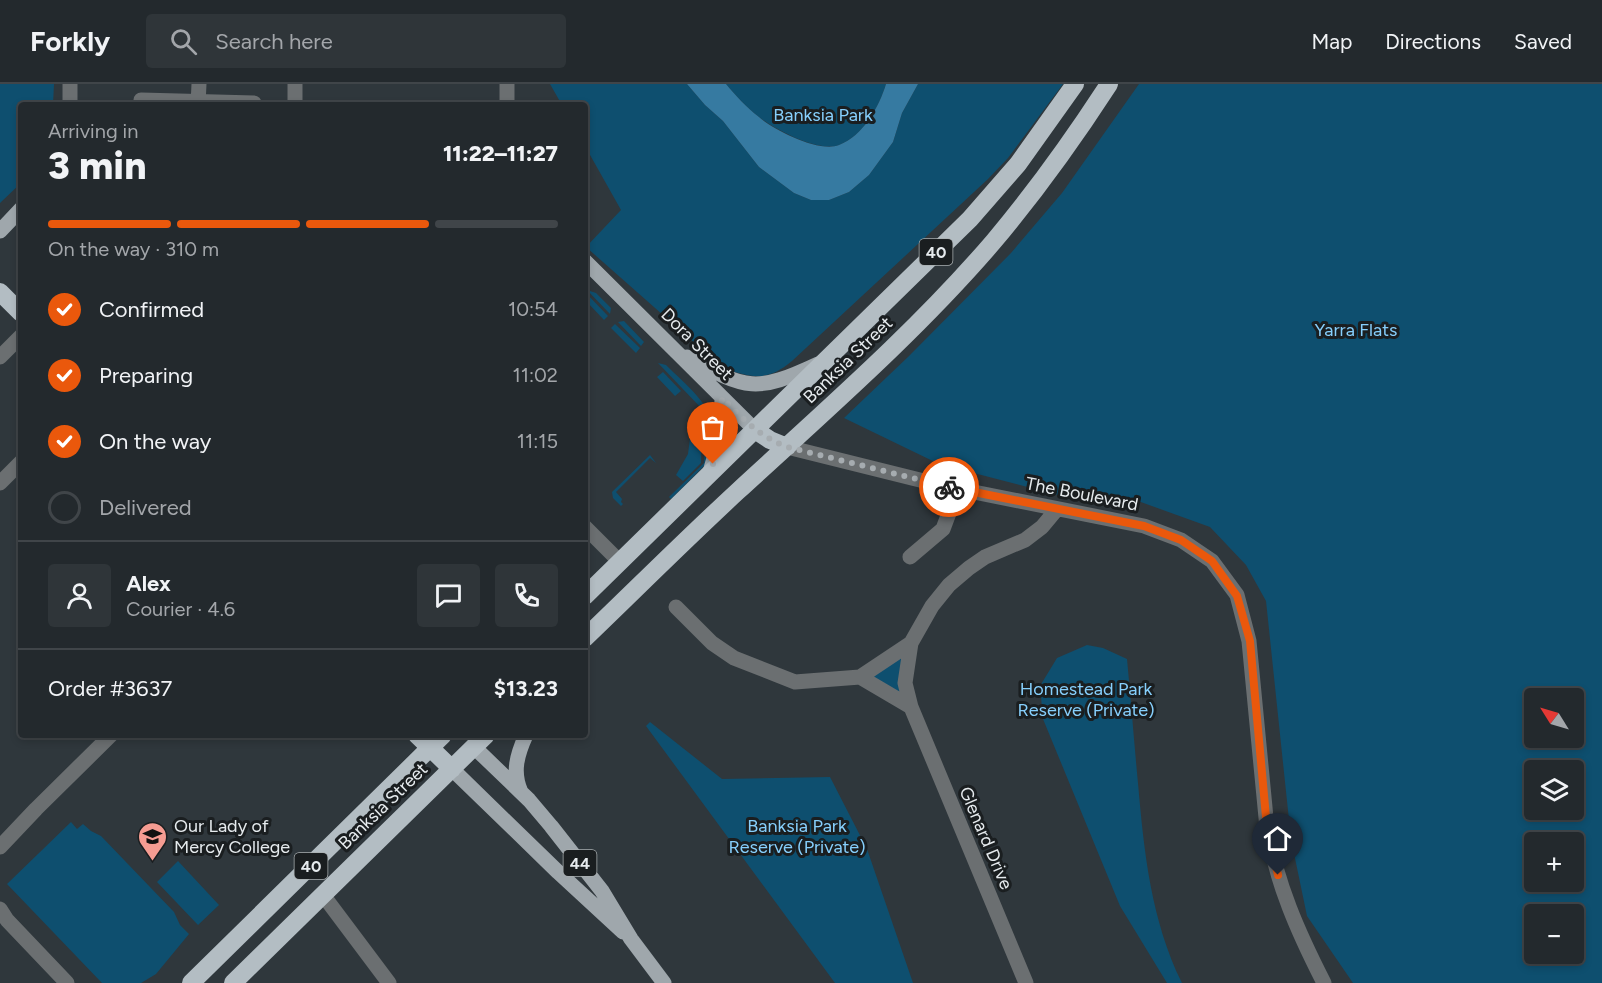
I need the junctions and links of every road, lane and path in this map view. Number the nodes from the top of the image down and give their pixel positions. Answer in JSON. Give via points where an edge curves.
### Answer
{"nodes":[{"id":1,"x":70,"y":84,"type":"edge"},
{"id":2,"x":199,"y":84,"type":"edge"},
{"id":3,"x":295,"y":84,"type":"edge"},
{"id":4,"x":507,"y":84,"type":"edge"},
{"id":5,"x":1075,"y":84,"type":"edge"},
{"id":6,"x":1109,"y":84,"type":"edge"},
{"id":7,"x":141,"y":100,"type":"dead end"},
{"id":8,"x":70,"y":102,"type":"edge"},
{"id":9,"x":179,"y":102,"type":"edge"},
{"id":10,"x":198,"y":102,"type":"edge"},
{"id":11,"x":295,"y":102,"type":"edge"},
{"id":12,"x":507,"y":102,"type":"edge"},
{"id":13,"x":18,"y":212,"type":"edge"},
{"id":14,"x":0,"y":231,"type":"edge"},
{"id":15,"x":588,"y":267,"type":"edge"},
{"id":16,"x":0,"y":292,"type":"edge"},
{"id":17,"x":18,"y":310,"type":"edge"},
{"id":18,"x":18,"y":339,"type":"edge"},
{"id":19,"x":672,"y":348,"type":"junction"},
{"id":20,"x":0,"y":357,"type":"edge"},
{"id":21,"x":825,"y":360,"type":"junction"},
{"id":22,"x":722,"y":398,"type":"junction"},
{"id":23,"x":755,"y":430,"type":"junction"},
{"id":24,"x":787,"y":447,"type":"junction"},
{"id":25,"x":18,"y":465,"type":"edge"},
{"id":26,"x":709,"y":475,"type":"junction"},
{"id":27,"x":0,"y":483,"type":"edge"},
{"id":28,"x":944,"y":486,"type":"junction"},
{"id":29,"x":1027,"y":503,"type":"junction"},
{"id":30,"x":1057,"y":509,"type":"junction"},
{"id":31,"x":588,"y":530,"type":"edge"},
{"id":32,"x":1025,"y":540,"type":"junction"},
{"id":33,"x":910,"y":557,"type":"dead end"},
{"id":34,"x":620,"y":562,"type":"junction"},
{"id":35,"x":588,"y":593,"type":"edge"},
{"id":36,"x":676,"y":607,"type":"dead end"},
{"id":37,"x":588,"y":635,"type":"edge"},
{"id":38,"x":911,"y":643,"type":"junction"},
{"id":39,"x":860,"y":678,"type":"junction"},
{"id":40,"x":911,"y":708,"type":"junction"},
{"id":41,"x":108,"y":738,"type":"edge"},
{"id":42,"x":420,"y":738,"type":"edge"},
{"id":43,"x":440,"y":738,"type":"edge"},
{"id":44,"x":525,"y":738,"type":"edge"},
{"id":45,"x":474,"y":739,"type":"edge"},
{"id":46,"x":430,"y":748,"type":"junction"},
{"id":47,"x":452,"y":769,"type":"junction"},
{"id":48,"x":521,"y":792,"type":"junction"},
{"id":49,"x":0,"y":847,"type":"edge"},
{"id":50,"x":323,"y":895,"type":"junction"},
{"id":51,"x":2,"y":915,"type":"edge"},
{"id":52,"x":631,"y":939,"type":"junction"},
{"id":53,"x":67,"y":983,"type":"edge"},
{"id":54,"x":191,"y":983,"type":"edge"},
{"id":55,"x":233,"y":983,"type":"edge"},
{"id":56,"x":389,"y":983,"type":"edge"},
{"id":57,"x":664,"y":983,"type":"edge"},
{"id":58,"x":1026,"y":983,"type":"edge"},
{"id":59,"x":1324,"y":983,"type":"edge"}],
"edges":[{"from":1,"to":8,"type":"street"},
{"from":2,"to":10,"type":"street"},
{"from":3,"to":11,"type":"street"},
{"from":4,"to":12,"type":"street"},
{"from":5,"to":21,"type":"highway","name":"Banksia Street","number":"40","via":[[993,194]]},
{"from":6,"to":24,"type":"highway","name":"Banksia Street","number":"40","via":[[1057,160],[993,242],[896,343]]},
{"from":7,"to":9,"type":"street"},
{"from":13,"to":14,"type":"main road"},
{"from":15,"to":19,"type":"main road","name":"Dora Street"},
{"from":16,"to":17,"type":"highway"},
{"from":18,"to":20,"type":"street"},
{"from":19,"to":21,"type":"main road","via":[[726,378],[752,384],[781,380]]},
{"from":19,"to":22,"type":"main road","name":"Dora Street"},
{"from":21,"to":23,"type":"highway","name":"Banksia Street","number":"40"},
{"from":22,"to":23,"type":"main road","name":"Dora Street"},
{"from":22,"to":26,"type":"main road","via":[[720,444]]},
{"from":23,"to":24,"type":"highway","name":"Dora Street"},
{"from":23,"to":26,"type":"highway","name":"Banksia Street","number":"40"},
{"from":24,"to":28,"type":"street","name":"The Boulevard"},
{"from":24,"to":37,"type":"highway","name":"Banksia Street","number":"40"},
{"from":25,"to":27,"type":"street"},
{"from":26,"to":34,"type":"highway","name":"Banksia Street","number":"40"},
{"from":28,"to":29,"type":"street","name":"The Boulevard"},
{"from":28,"to":33,"type":"street","via":[[949,513],[943,529]]},
{"from":29,"to":30,"type":"street","name":"The Boulevard"},
{"from":29,"to":32,"type":"street","via":[[1033,520]]},
{"from":30,"to":32,"type":"street","name":"Glenard Drive"},
{"from":30,"to":59,"type":"street","name":"The Boulevard","via":[[1144,526],[1181,540],[1212,561],[1237,596],[1250,641],[1272,857],[1289,910]]},
{"from":31,"to":34,"type":"street"},
{"from":32,"to":38,"type":"street","name":"Glenard Drive","via":[[985,557],[956,579],[932,606]]},
{"from":34,"to":35,"type":"highway","name":"Banksia Street","number":"40"},
{"from":36,"to":39,"type":"street","via":[[712,643],[734,658],[795,682]]},
{"from":38,"to":39,"type":"street","name":"Glenard Drive"},
{"from":38,"to":40,"type":"street","name":"Glenard Drive","via":[[905,683]]},
{"from":39,"to":40,"type":"street"},
{"from":40,"to":58,"type":"street","name":"Glenard Drive"},
{"from":41,"to":49,"type":"street"},
{"from":42,"to":46,"type":"highway","number":"44"},
{"from":43,"to":46,"type":"highway","name":"Banksia Street","number":"40"},
{"from":44,"to":48,"type":"main road","via":[[516,763]]},
{"from":45,"to":47,"type":"highway","name":"Banksia Street","number":"40"},
{"from":45,"to":48,"type":"main road","number":"44"},
{"from":46,"to":47,"type":"highway","number":"44"},
{"from":46,"to":54,"type":"highway","name":"Banksia Street","number":"40"},
{"from":47,"to":50,"type":"highway","name":"Banksia Street","number":"40"},
{"from":47,"to":52,"type":"main road","number":"44"},
{"from":48,"to":52,"type":"main road","number":"44","via":[[602,891]]},
{"from":50,"to":55,"type":"highway","name":"Banksia Street","number":"40"},
{"from":50,"to":56,"type":"street"},
{"from":51,"to":53,"type":"street"},
{"from":52,"to":57,"type":"main road","number":"44"}]}
